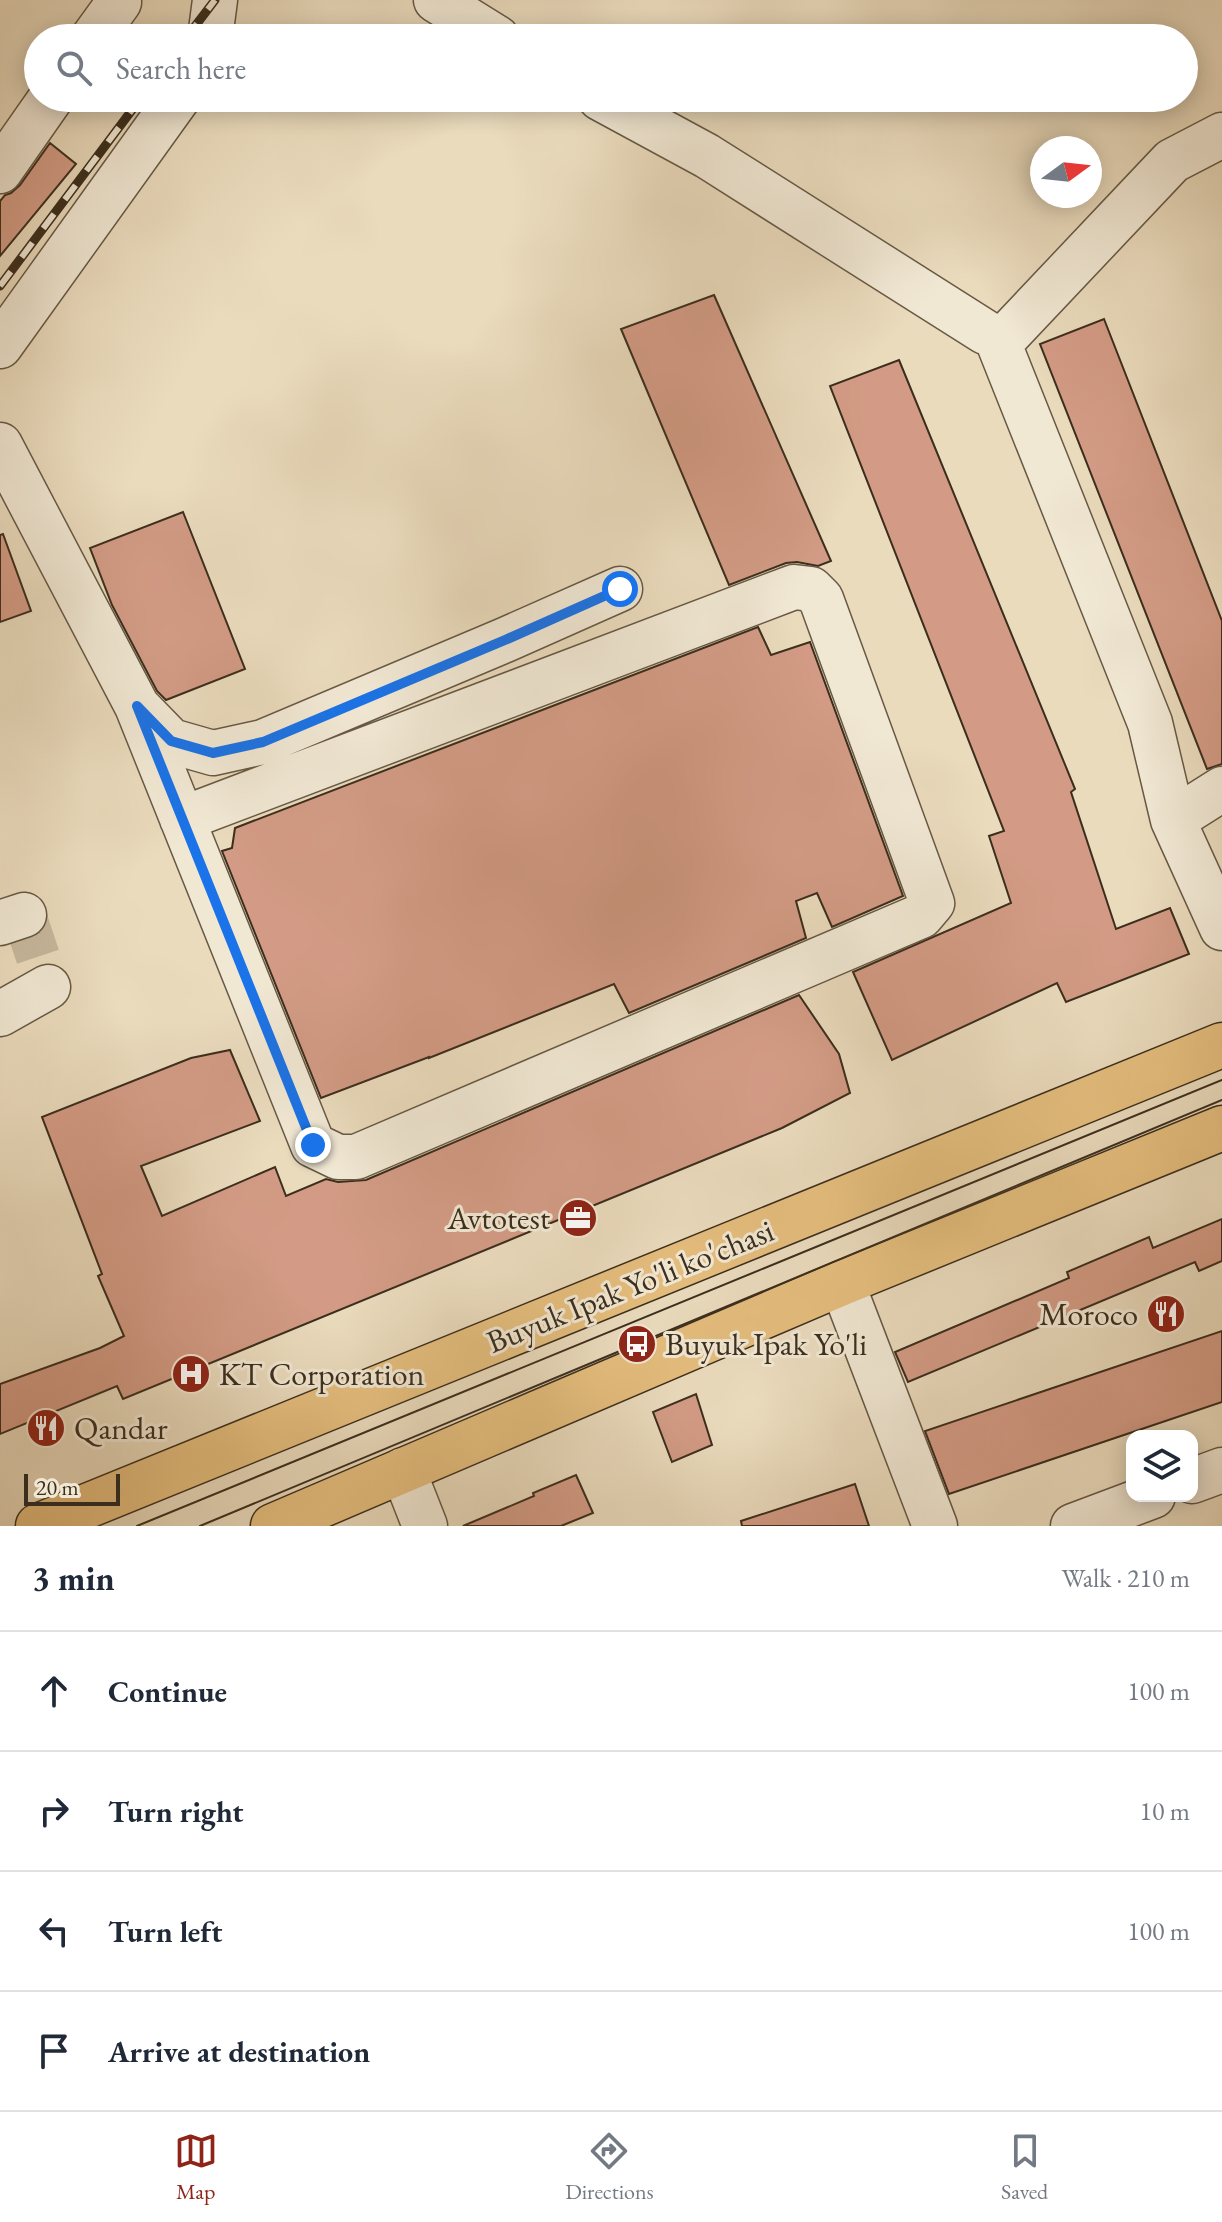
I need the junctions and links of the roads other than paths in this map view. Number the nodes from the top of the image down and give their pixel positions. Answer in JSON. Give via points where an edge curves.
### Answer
{"nodes":[{"id":1,"x":215,"y":0,"type":"edge"},
{"id":2,"x":436,"y":0,"type":"edge"},
{"id":3,"x":119,"y":2,"type":"edge"},
{"id":4,"x":103,"y":24,"type":"edge"},
{"id":5,"x":212,"y":24,"type":"edge"},
{"id":6,"x":475,"y":24,"type":"edge"},
{"id":7,"x":41,"y":112,"type":"edge"},
{"id":8,"x":168,"y":112,"type":"edge"},
{"id":9,"x":626,"y":112,"type":"edge"},
{"id":10,"x":1222,"y":135,"type":"edge"},
{"id":11,"x":0,"y":171,"type":"edge"},
{"id":12,"x":985,"y":332,"type":"dead end"},
{"id":13,"x":0,"y":346,"type":"edge"},
{"id":14,"x":0,"y":445,"type":"edge"},
{"id":15,"x":620,"y":589,"type":"dead end"},
{"id":16,"x":137,"y":706,"type":"junction"},
{"id":17,"x":1222,"y":789,"type":"edge"},
{"id":18,"x":182,"y":819,"type":"junction"},
{"id":19,"x":1173,"y":820,"type":"junction"},
{"id":20,"x":1222,"y":928,"type":"edge"},
{"id":21,"x":48,"y":987,"type":"dead end"},
{"id":22,"x":0,"y":1014,"type":"edge"},
{"id":23,"x":1222,"y":1045,"type":"edge"},
{"id":24,"x":1222,"y":1128,"type":"edge"},
{"id":25,"x":842,"y":1283,"type":"junction"},
{"id":26,"x":403,"y":1470,"type":"junction"},
{"id":27,"x":1222,"y":1470,"type":"edge"},
{"id":28,"x":1198,"y":1479,"type":"edge"},
{"id":29,"x":1137,"y":1502,"type":"edge"},
{"id":30,"x":294,"y":1522,"type":"edge"},
{"id":31,"x":38,"y":1526,"type":"edge"},
{"id":32,"x":425,"y":1526,"type":"edge"},
{"id":33,"x":935,"y":1526,"type":"edge"},
{"id":34,"x":1073,"y":1526,"type":"edge"}],
"edges":[{"from":1,"to":5,"type":"lane"},
{"from":2,"to":6,"type":"lane"},
{"from":3,"to":4,"type":"lane"},
{"from":7,"to":11,"type":"lane"},
{"from":8,"to":13,"type":"lane"},
{"from":9,"to":12,"type":"lane","via":[[707,156]]},
{"from":10,"to":19,"type":"lane","via":[[1172,161],[999,344],[1150,723]]},
{"from":14,"to":16,"type":"lane"},
{"from":15,"to":16,"type":"lane","via":[[263,742],[213,753],[171,741]]},
{"from":16,"to":18,"type":"lane"},
{"from":17,"to":19,"type":"lane"},
{"from":18,"to":18,"type":"lane","via":[[313,1145],[338,1157],[356,1157],[907,922],[932,903],[821,599],[811,589],[794,587]]},
{"from":19,"to":20,"type":"lane"},
{"from":21,"to":22,"type":"lane"},
{"from":23,"to":31,"type":"main road","name":"Buyuk Ipak Yo'li ko'chasi"},
{"from":24,"to":25,"type":"main road"},
{"from":25,"to":26,"type":"main road"},
{"from":25,"to":33,"type":"lane"},
{"from":26,"to":30,"type":"main road"},
{"from":26,"to":32,"type":"lane"},
{"from":27,"to":28,"type":"lane"},
{"from":29,"to":34,"type":"lane"}]}
